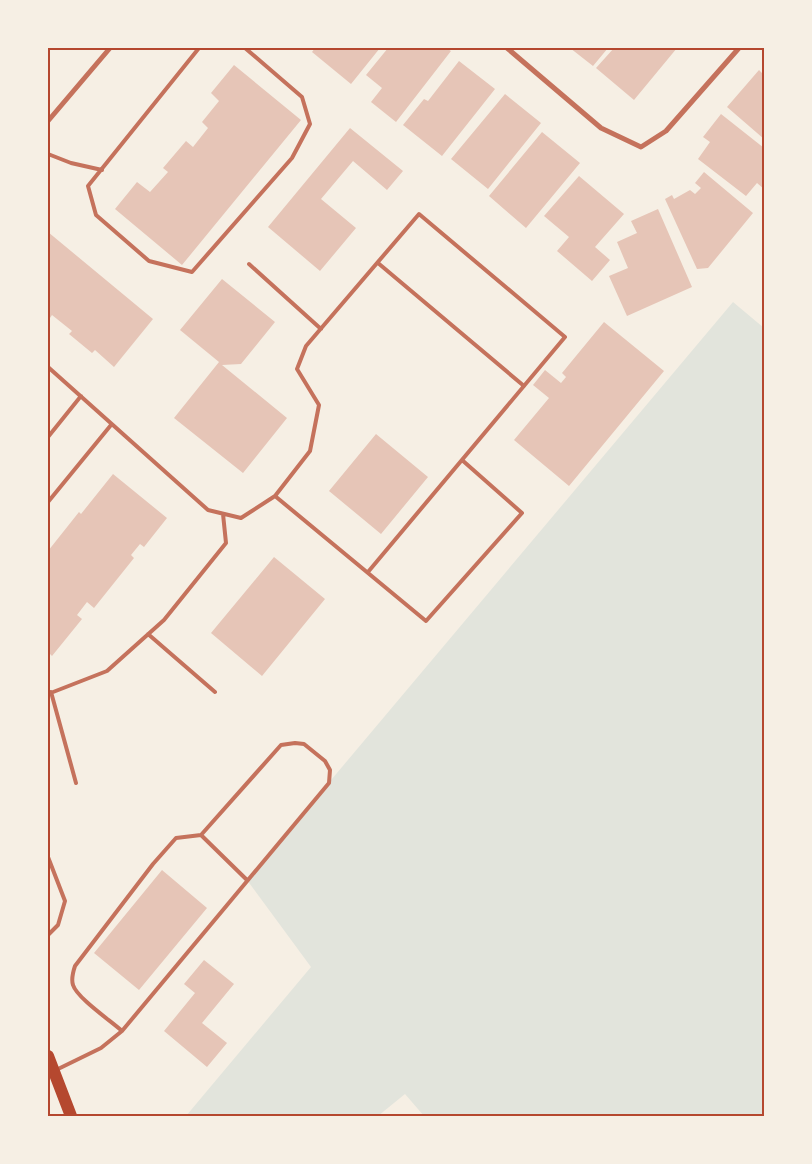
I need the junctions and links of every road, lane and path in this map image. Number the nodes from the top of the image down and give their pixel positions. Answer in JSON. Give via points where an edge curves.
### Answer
{"nodes":[{"id":1,"x":107,"y":48,"type":"edge"},
{"id":2,"x":198,"y":48,"type":"edge"},
{"id":3,"x":245,"y":48,"type":"edge"},
{"id":4,"x":507,"y":48,"type":"edge"},
{"id":5,"x":740,"y":48,"type":"edge"},
{"id":6,"x":48,"y":121,"type":"edge"},
{"id":7,"x":48,"y":154,"type":"edge"},
{"id":8,"x":102,"y":170,"type":"junction"},
{"id":9,"x":378,"y":263,"type":"junction"},
{"id":10,"x":249,"y":264,"type":"dead end"},
{"id":11,"x":320,"y":329,"type":"junction"},
{"id":12,"x":48,"y":367,"type":"edge"},
{"id":13,"x":524,"y":386,"type":"junction"},
{"id":14,"x":81,"y":396,"type":"junction"},
{"id":15,"x":111,"y":425,"type":"junction"},
{"id":16,"x":48,"y":437,"type":"edge"},
{"id":17,"x":462,"y":460,"type":"junction"},
{"id":18,"x":275,"y":496,"type":"junction"},
{"id":19,"x":48,"y":502,"type":"edge"},
{"id":20,"x":223,"y":514,"type":"junction"},
{"id":21,"x":368,"y":572,"type":"junction"},
{"id":22,"x":148,"y":634,"type":"junction"},
{"id":23,"x":215,"y":692,"type":"dead end"},
{"id":24,"x":49,"y":693,"type":"edge"},
{"id":25,"x":76,"y":783,"type":"dead end"},
{"id":26,"x":201,"y":835,"type":"junction"},
{"id":27,"x":48,"y":857,"type":"edge"},
{"id":28,"x":247,"y":880,"type":"junction"},
{"id":29,"x":48,"y":935,"type":"edge"},
{"id":30,"x":122,"y":1031,"type":"junction"},
{"id":31,"x":48,"y":1056,"type":"edge"},
{"id":32,"x":54,"y":1071,"type":"junction"},
{"id":33,"x":71,"y":1116,"type":"edge"}],
"edges":[{"from":1,"to":6,"type":"street"},
{"from":2,"to":8,"type":"lane"},
{"from":3,"to":8,"type":"lane","via":[[302,97],[310,124],[292,158],[192,272],[149,261],[96,215],[88,186]]},
{"from":4,"to":5,"type":"street","via":[[602,128],[641,147],[666,131]]},
{"from":7,"to":8,"type":"lane"},
{"from":9,"to":11,"type":"lane"},
{"from":9,"to":13,"type":"lane"},
{"from":9,"to":13,"type":"lane","via":[[419,214],[565,337]]},
{"from":10,"to":11,"type":"lane"},
{"from":11,"to":18,"type":"lane","via":[[306,346],[297,369],[319,405],[310,451]]},
{"from":12,"to":14,"type":"lane"},
{"from":13,"to":17,"type":"lane"},
{"from":14,"to":15,"type":"lane"},
{"from":14,"to":16,"type":"lane"},
{"from":15,"to":19,"type":"lane"},
{"from":15,"to":20,"type":"lane","via":[[208,510]]},
{"from":17,"to":21,"type":"lane"},
{"from":17,"to":21,"type":"lane","via":[[522,512],[426,621]]},
{"from":18,"to":20,"type":"lane","via":[[241,518]]},
{"from":18,"to":21,"type":"lane"},
{"from":20,"to":22,"type":"lane","via":[[226,543],[164,620]]},
{"from":22,"to":23,"type":"lane"},
{"from":22,"to":24,"type":"lane","via":[[107,671]]},
{"from":24,"to":25,"type":"lane"},
{"from":26,"to":28,"type":"lane"},
{"from":26,"to":28,"type":"lane","via":[[282,745],[304,744],[326,761],[330,770],[329,783]]},
{"from":26,"to":30,"type":"lane","via":[[176,838],[75,966],[72,984],[78,994]]},
{"from":27,"to":29,"type":"lane","via":[[65,901],[58,925]]},
{"from":28,"to":30,"type":"lane"},
{"from":30,"to":32,"type":"lane","via":[[101,1048]]},
{"from":31,"to":32,"type":"main road"},
{"from":32,"to":33,"type":"main road"}]}
